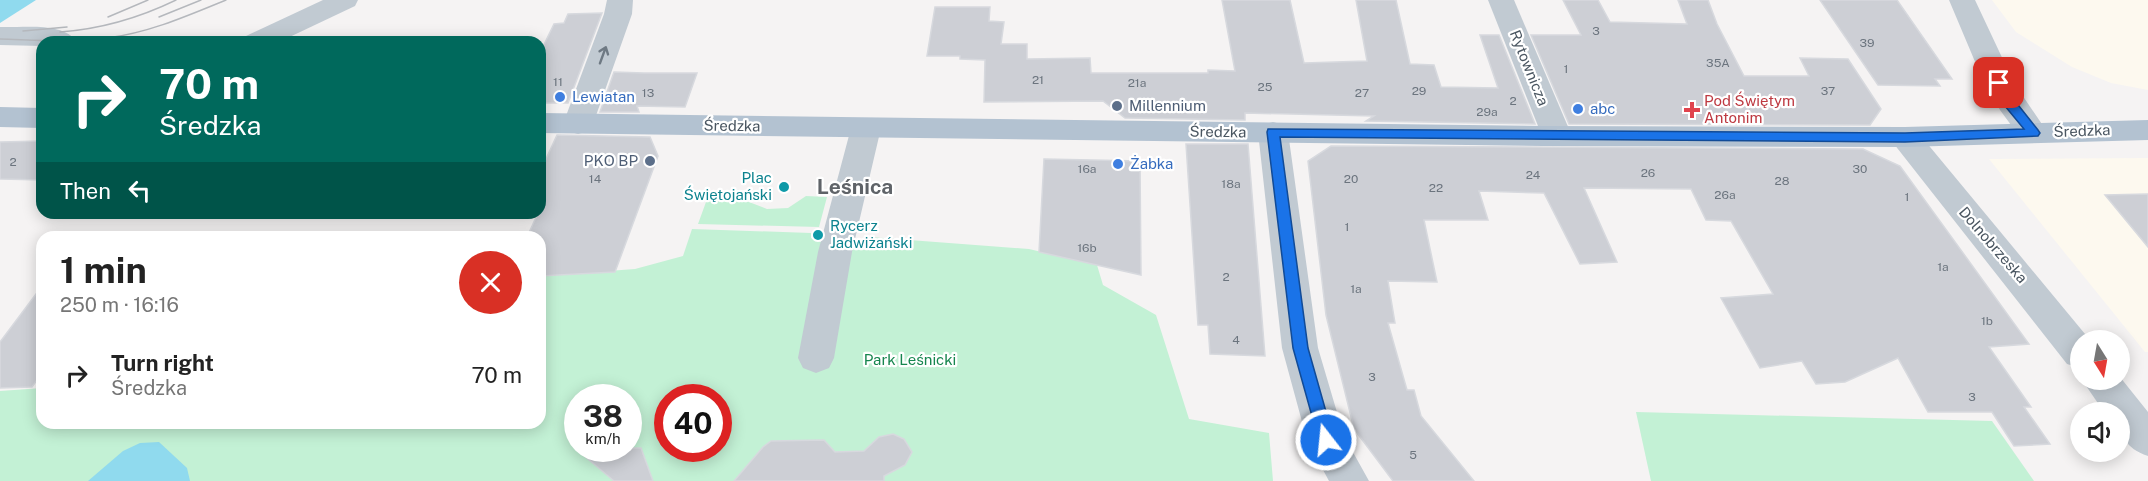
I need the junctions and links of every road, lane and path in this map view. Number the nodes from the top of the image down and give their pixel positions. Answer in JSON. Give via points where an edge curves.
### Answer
{"nodes":[{"id":1,"x":345,"y":0,"type":"edge"},
{"id":2,"x":620,"y":0,"type":"edge"},
{"id":3,"x":1501,"y":0,"type":"edge"},
{"id":4,"x":1962,"y":0,"type":"edge"},
{"id":5,"x":0,"y":36,"type":"edge"},
{"id":6,"x":269,"y":36,"type":"edge"},
{"id":7,"x":36,"y":37,"type":"edge"},
{"id":8,"x":0,"y":117,"type":"edge"},
{"id":9,"x":36,"y":118,"type":"edge"},
{"id":10,"x":546,"y":123,"type":"edge"},
{"id":11,"x":578,"y":124,"type":"junction"},
{"id":12,"x":866,"y":128,"type":"junction"},
{"id":13,"x":2148,"y":130,"type":"edge"},
{"id":14,"x":1273,"y":132,"type":"junction"},
{"id":15,"x":2034,"y":133,"type":"junction"},
{"id":16,"x":1557,"y":136,"type":"junction"},
{"id":17,"x":1905,"y":137,"type":"junction"},
{"id":18,"x":2070,"y":341,"type":"edge"},
{"id":19,"x":818,"y":345,"type":"dead end"},
{"id":20,"x":2108,"y":390,"type":"edge"},
{"id":21,"x":2148,"y":440,"type":"edge"},
{"id":22,"x":1348,"y":481,"type":"edge"}],
"edges":[{"from":1,"to":6,"type":"street"},
{"from":11,"to":2,"type":"street","one_way":true},
{"from":3,"to":16,"type":"street","name":"Rytownicza"},
{"from":4,"to":15,"type":"street","via":[[2010,103]]},
{"from":5,"to":7,"type":"street"},
{"from":8,"to":9,"type":"main road"},
{"from":10,"to":11,"type":"main road","name":"Średzka"},
{"from":11,"to":12,"type":"main road","name":"Średzka"},
{"from":12,"to":14,"type":"main road","name":"Średzka"},
{"from":12,"to":19,"type":"street"},
{"from":13,"to":15,"type":"main road","name":"Średzka"},
{"from":14,"to":16,"type":"main road","name":"Średzka"},
{"from":14,"to":22,"type":"street","via":[[1300,348],[1326,440]]},
{"from":15,"to":17,"type":"main road","name":"Średzka"},
{"from":16,"to":17,"type":"main road","name":"Średzka"},
{"from":17,"to":18,"type":"street","name":"Dolnobrzeska"},
{"from":20,"to":21,"type":"street"}]}
